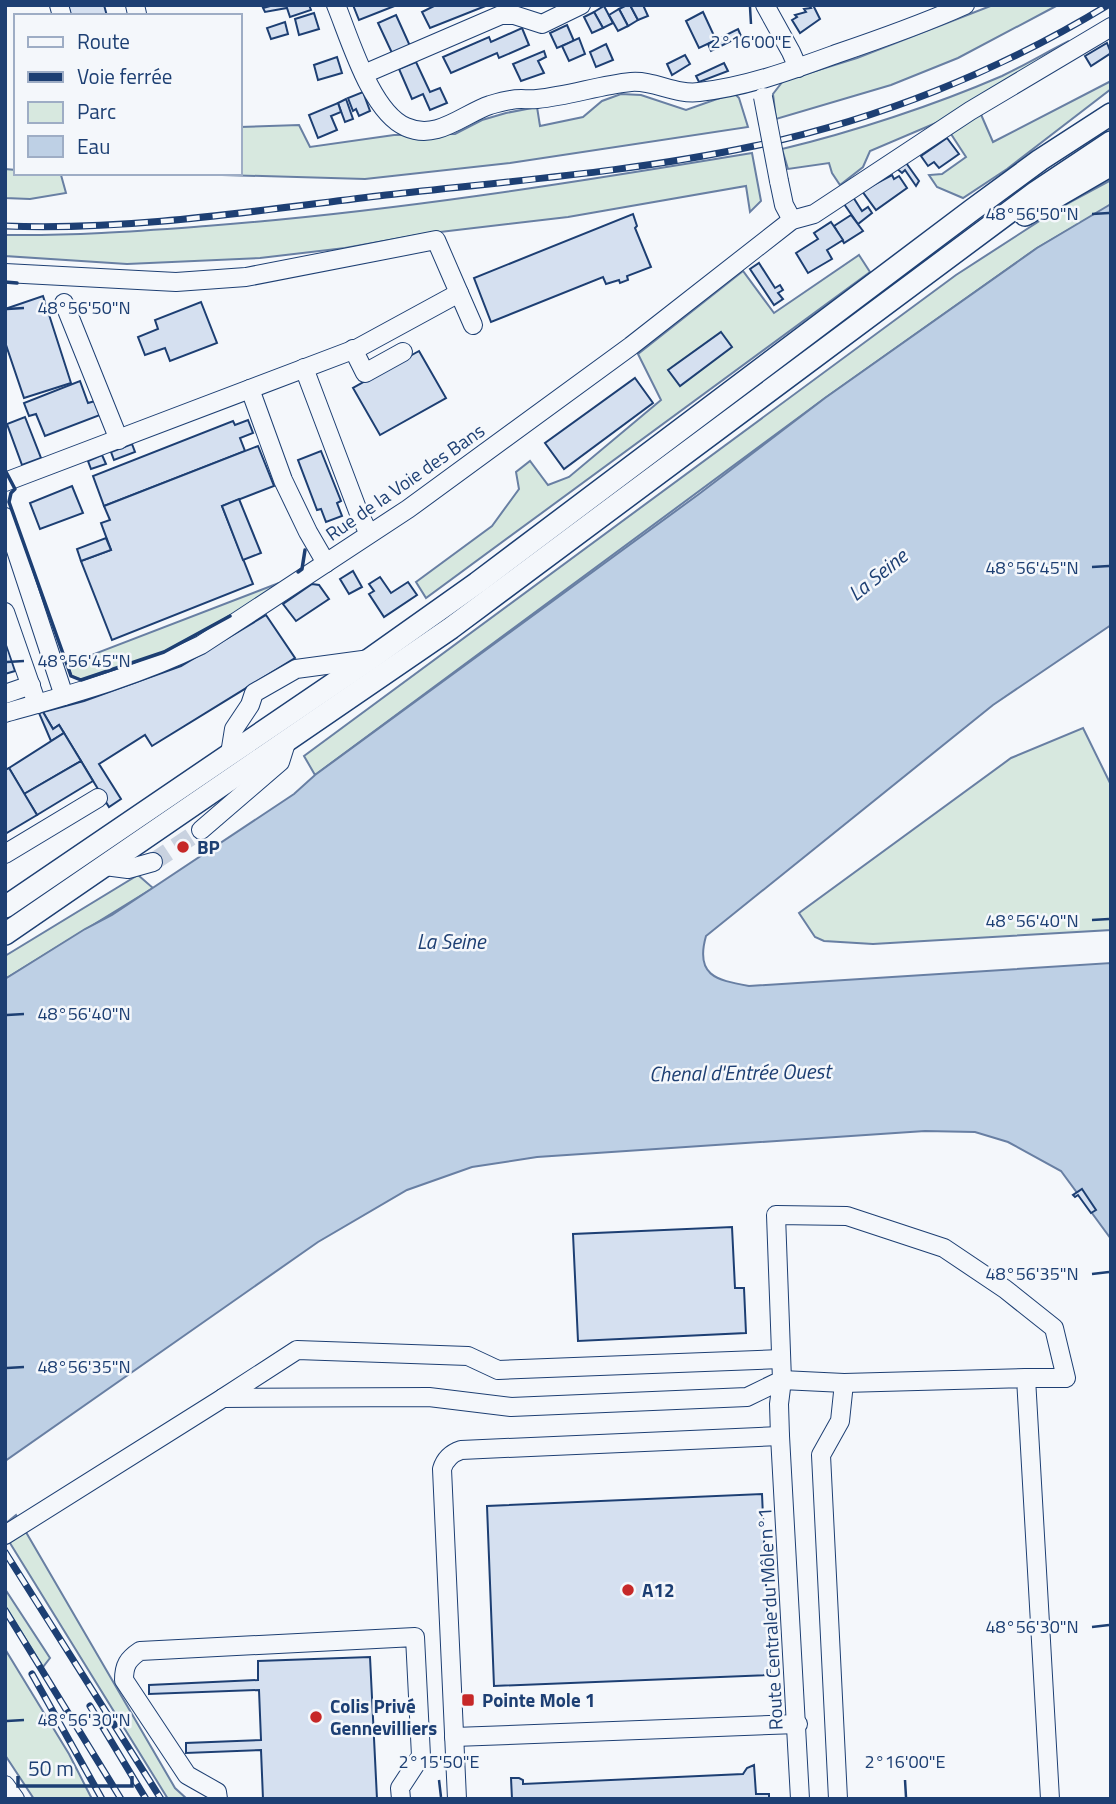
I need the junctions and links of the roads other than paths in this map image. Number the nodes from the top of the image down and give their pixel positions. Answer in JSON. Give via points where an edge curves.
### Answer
{"nodes":[{"id":1,"x":336,"y":5,"type":"edge"},
{"id":2,"x":581,"y":5,"type":"edge"},
{"id":3,"x":765,"y":5,"type":"edge"},
{"id":4,"x":965,"y":5,"type":"edge"},
{"id":5,"x":1111,"y":27,"type":"edge"},
{"id":6,"x":798,"y":68,"type":"junction"},
{"id":7,"x":364,"y":74,"type":"junction"},
{"id":8,"x":761,"y":88,"type":"junction"},
{"id":9,"x":1111,"y":114,"type":"edge"},
{"id":10,"x":1111,"y":142,"type":"edge"},
{"id":11,"x":1111,"y":165,"type":"edge"},
{"id":12,"x":792,"y":220,"type":"junction"},
{"id":13,"x":996,"y":222,"type":"junction"},
{"id":14,"x":5,"y":273,"type":"edge"},
{"id":15,"x":459,"y":293,"type":"junction"},
{"id":16,"x":64,"y":303,"type":"dead end"},
{"id":17,"x":473,"y":325,"type":"dead end"},
{"id":18,"x":353,"y":349,"type":"junction"},
{"id":19,"x":403,"y":352,"type":"dead end"},
{"id":20,"x":304,"y":369,"type":"junction"},
{"id":21,"x":250,"y":389,"type":"junction"},
{"id":22,"x":119,"y":440,"type":"junction"},
{"id":23,"x":5,"y":482,"type":"edge"},
{"id":24,"x":5,"y":517,"type":"edge"},
{"id":25,"x":369,"y":534,"type":"junction"},
{"id":26,"x":326,"y":562,"type":"junction"},
{"id":27,"x":5,"y":612,"type":"edge"},
{"id":28,"x":370,"y":659,"type":"junction"},
{"id":29,"x":31,"y":685,"type":"junction"},
{"id":30,"x":5,"y":694,"type":"edge"},
{"id":31,"x":64,"y":696,"type":"junction"},
{"id":32,"x":37,"y":704,"type":"junction"},
{"id":33,"x":5,"y":713,"type":"edge"},
{"id":34,"x":286,"y":743,"type":"junction"},
{"id":35,"x":230,"y":754,"type":"junction"},
{"id":36,"x":98,"y":797,"type":"dead end"},
{"id":37,"x":201,"y":830,"type":"tunnel mouth"},
{"id":38,"x":5,"y":853,"type":"edge"},
{"id":39,"x":153,"y":862,"type":"tunnel mouth"},
{"id":40,"x":105,"y":866,"type":"junction"},
{"id":41,"x":5,"y":907,"type":"edge"},
{"id":42,"x":5,"y":934,"type":"edge"},
{"id":43,"x":781,"y":1359,"type":"junction"},
{"id":44,"x":1026,"y":1378,"type":"junction"},
{"id":45,"x":782,"y":1380,"type":"junction"},
{"id":46,"x":844,"y":1382,"type":"junction"},
{"id":47,"x":223,"y":1398,"type":"junction"},
{"id":48,"x":780,"y":1436,"type":"junction"},
{"id":49,"x":5,"y":1535,"type":"edge"},
{"id":50,"x":798,"y":1724,"type":"junction"},
{"id":51,"x":454,"y":1737,"type":"junction"},
{"id":52,"x":218,"y":1799,"type":"edge"},
{"id":53,"x":401,"y":1799,"type":"edge"},
{"id":54,"x":457,"y":1799,"type":"edge"},
{"id":55,"x":800,"y":1799,"type":"edge"},
{"id":56,"x":838,"y":1799,"type":"edge"},
{"id":57,"x":1049,"y":1799,"type":"edge"}],
"edges":[{"from":1,"to":7,"type":"street"},
{"from":2,"to":7,"type":"street","via":[[542,23],[501,15]]},
{"from":3,"to":6,"type":"street"},
{"from":4,"to":6,"type":"street"},
{"from":5,"to":12,"type":"street","name":"Rue de la Voie des Bans","via":[[970,111],[814,214]]},
{"from":6,"to":8,"type":"street"},
{"from":7,"to":8,"type":"street","via":[[397,122],[422,131],[440,129],[489,105],[633,82],[687,93]]},
{"from":8,"to":12,"type":"street","bridge":true,"via":[[784,205]]},
{"from":9,"to":28,"type":"main road","via":[[972,210]]},
{"from":10,"to":13,"type":"main road"},
{"from":11,"to":13,"type":"main road","via":[[1020,218]]},
{"from":12,"to":25,"type":"street","name":"Rue de la Voie des Bans","via":[[631,346]]},
{"from":13,"to":34,"type":"main road","via":[[451,628]]},
{"from":14,"to":15,"type":"street","via":[[176,282],[246,277],[436,240]]},
{"from":15,"to":17,"type":"street"},
{"from":15,"to":18,"type":"street"},
{"from":16,"to":22,"type":"street"},
{"from":18,"to":19,"type":"street","via":[[365,373]]},
{"from":18,"to":20,"type":"street"},
{"from":20,"to":21,"type":"street"},
{"from":20,"to":25,"type":"street"},
{"from":21,"to":22,"type":"street"},
{"from":21,"to":26,"type":"street","via":[[283,480]]},
{"from":22,"to":23,"type":"street"},
{"from":24,"to":31,"type":"street"},
{"from":25,"to":26,"type":"street","name":"Rue de la Voie des Bans"},
{"from":26,"to":31,"type":"street","name":"Rue de la Voie des Bans","via":[[201,645],[114,682]]},
{"from":27,"to":29,"type":"street"},
{"from":28,"to":35,"type":"main road"},
{"from":28,"to":35,"type":"street","via":[[296,669],[254,693],[234,729]]},
{"from":29,"to":30,"type":"street"},
{"from":29,"to":32,"type":"street"},
{"from":31,"to":32,"type":"street","name":"Rue de la Voie des Bans"},
{"from":32,"to":33,"type":"street","name":"Rue de la Voie des Bans"},
{"from":34,"to":37,"type":"street","via":[[280,762]]},
{"from":34,"to":40,"type":"main road"},
{"from":35,"to":41,"type":"main road"},
{"from":36,"to":38,"type":"street"},
{"from":39,"to":40,"type":"street","via":[[128,869]]},
{"from":40,"to":42,"type":"main road"},
{"from":43,"to":44,"type":"street","name":"Route Centrale du Môle n°1","via":[[776,1215],[846,1216],[944,1248],[1054,1328],[1066,1378]]},
{"from":43,"to":45,"type":"street","name":"Route Centrale du Môle n°1"},
{"from":43,"to":47,"type":"street","via":[[498,1370],[468,1356],[297,1350]]},
{"from":44,"to":46,"type":"street"},
{"from":44,"to":57,"type":"street"},
{"from":45,"to":46,"type":"street"},
{"from":45,"to":47,"type":"street","via":[[747,1397],[511,1407],[429,1397]]},
{"from":45,"to":48,"type":"street","name":"Route Centrale du Môle n°1"},
{"from":46,"to":56,"type":"street","via":[[840,1422],[821,1455]]},
{"from":47,"to":49,"type":"street"},
{"from":48,"to":50,"type":"street","name":"Route Centrale du Môle n°1"},
{"from":48,"to":51,"type":"street","via":[[453,1452],[442,1469]]},
{"from":50,"to":51,"type":"street"},
{"from":50,"to":55,"type":"street","name":"Route Centrale du Môle n°1"},
{"from":51,"to":54,"type":"street"},
{"from":52,"to":53,"type":"street","via":[[217,1792],[187,1774],[124,1680],[128,1659],[140,1651],[415,1637],[421,1756],[400,1788]]}]}
